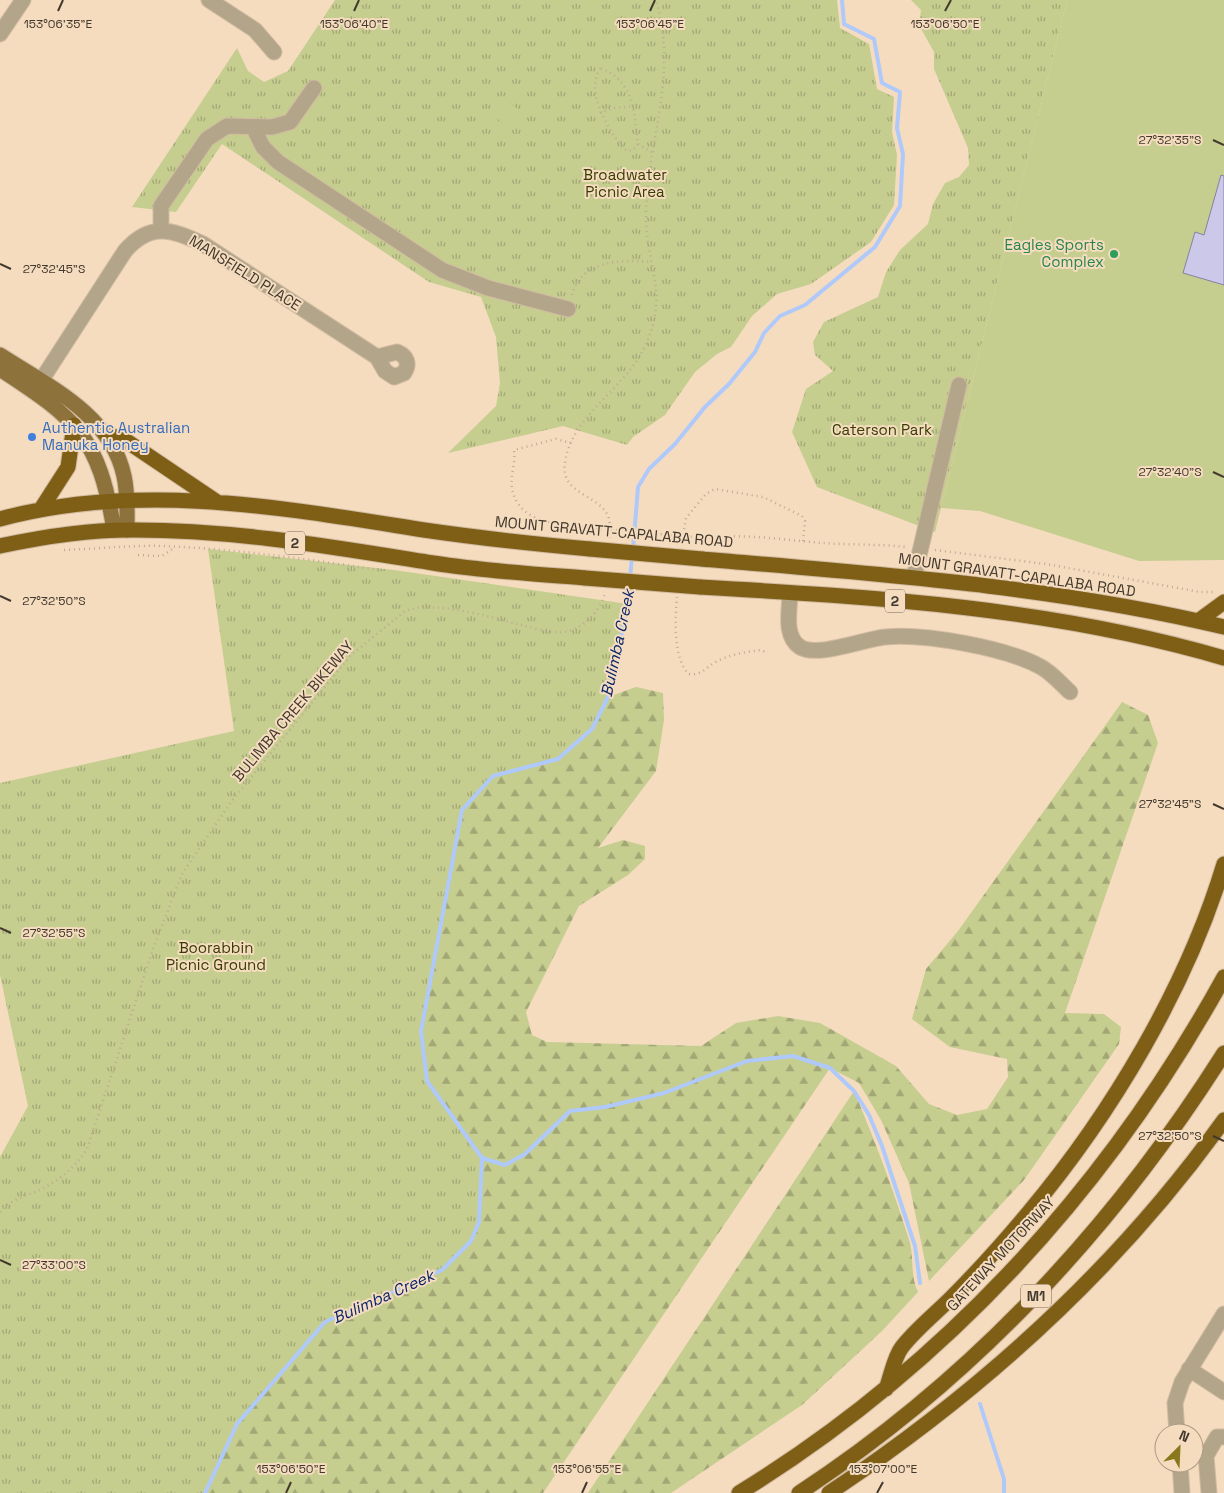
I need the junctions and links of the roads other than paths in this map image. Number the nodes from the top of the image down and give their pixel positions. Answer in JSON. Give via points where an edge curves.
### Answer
{"nodes":[{"id":1,"x":23,"y":0,"type":"edge"},
{"id":2,"x":209,"y":0,"type":"edge"},
{"id":3,"x":0,"y":34,"type":"edge"},
{"id":4,"x":274,"y":52,"type":"dead end"},
{"id":5,"x":314,"y":88,"type":"dead end"},
{"id":6,"x":253,"y":127,"type":"junction"},
{"id":7,"x":161,"y":230,"type":"junction"},
{"id":8,"x":568,"y":309,"type":"road end"},
{"id":9,"x":0,"y":355,"type":"edge"},
{"id":10,"x":377,"y":357,"type":"dead end"},
{"id":11,"x":0,"y":370,"type":"edge"},
{"id":12,"x":959,"y":385,"type":"dead end"},
{"id":13,"x":37,"y":386,"type":"junction"},
{"id":14,"x":74,"y":425,"type":"junction"},
{"id":15,"x":105,"y":433,"type":"junction"},
{"id":16,"x":127,"y":499,"type":"junction"},
{"id":17,"x":109,"y":500,"type":"junction"},
{"id":18,"x":217,"y":502,"type":"junction"},
{"id":19,"x":41,"y":510,"type":"junction"},
{"id":20,"x":0,"y":519,"type":"edge"},
{"id":21,"x":121,"y":530,"type":"junction"},
{"id":22,"x":0,"y":546,"type":"edge"},
{"id":23,"x":914,"y":577,"type":"junction"},
{"id":24,"x":790,"y":593,"type":"junction"},
{"id":25,"x":1220,"y":597,"type":"edge"},
{"id":26,"x":1198,"y":621,"type":"junction"},
{"id":27,"x":1224,"y":627,"type":"edge"},
{"id":28,"x":1223,"y":661,"type":"edge"},
{"id":29,"x":1070,"y":692,"type":"dead end"},
{"id":30,"x":1224,"y":864,"type":"edge"},
{"id":31,"x":1224,"y":977,"type":"edge"},
{"id":32,"x":1224,"y":1053,"type":"edge"},
{"id":33,"x":1224,"y":1120,"type":"edge"},
{"id":34,"x":1224,"y":1314,"type":"edge"},
{"id":35,"x":1189,"y":1369,"type":"junction"},
{"id":36,"x":1222,"y":1386,"type":"edge"},
{"id":37,"x":886,"y":1390,"type":"junction"},
{"id":38,"x":1176,"y":1423,"type":"edge"},
{"id":39,"x":1224,"y":1437,"type":"edge"},
{"id":40,"x":1181,"y":1473,"type":"edge"},
{"id":41,"x":739,"y":1493,"type":"edge"},
{"id":42,"x":799,"y":1493,"type":"edge"},
{"id":43,"x":829,"y":1493,"type":"edge"},
{"id":44,"x":1182,"y":1493,"type":"edge"},
{"id":45,"x":1209,"y":1493,"type":"edge"}],
"edges":[{"from":1,"to":3,"type":"street"},
{"from":2,"to":4,"type":"street","via":[[255,30]]},
{"from":5,"to":6,"type":"street","via":[[290,122],[272,127]]},
{"from":6,"to":7,"type":"street","via":[[227,126],[207,139],[162,206]]},
{"from":6,"to":8,"type":"street","via":[[263,147],[278,162],[442,270],[488,288]]},
{"from":7,"to":10,"type":"street","name":"MANSFIELD PLACE","via":[[182,234],[203,244]]},
{"from":7,"to":13,"type":"street","via":[[141,234],[124,251]]},
{"from":9,"to":13,"type":"main road"},
{"from":11,"to":13,"type":"main road"},
{"from":12,"to":23,"type":"street"},
{"from":13,"to":14,"type":"main road"},
{"from":13,"to":15,"type":"main road","via":[[86,413]]},
{"from":14,"to":17,"type":"main road","via":[[96,458]]},
{"from":14,"to":19,"type":"highway","via":[[68,467]]},
{"from":15,"to":16,"type":"main road","via":[[121,465]]},
{"from":15,"to":18,"type":"highway","via":[[128,442]]},
{"from":16,"to":17,"type":"highway","name":"MOUNT GRAVATT-CAPALABA ROAD","number":"2"},
{"from":16,"to":18,"type":"highway","name":"MOUNT GRAVATT-CAPALABA ROAD","number":"2"},
{"from":16,"to":21,"type":"main road"},
{"from":17,"to":19,"type":"highway","name":"MOUNT GRAVATT-CAPALABA ROAD","number":"2"},
{"from":17,"to":21,"type":"main road"},
{"from":18,"to":23,"type":"highway","name":"MOUNT GRAVATT-CAPALABA ROAD","number":"2","bridge":true,"via":[[297,510],[502,540]]},
{"from":19,"to":20,"type":"highway","name":"MOUNT GRAVATT-CAPALABA ROAD","number":"2"},
{"from":21,"to":22,"type":"highway","number":"2","via":[[54,536]]},
{"from":21,"to":24,"type":"highway","number":"2","bridge":true,"via":[[245,537],[462,567]]},
{"from":23,"to":26,"type":"highway","name":"MOUNT GRAVATT-CAPALABA ROAD","number":"2","via":[[1066,597]]},
{"from":24,"to":28,"type":"highway","number":"2","via":[[953,606],[1046,618],[1128,634]]},
{"from":24,"to":29,"type":"street","via":[[789,630],[794,641],[805,649],[820,650],[886,637],[944,639],[1028,661],[1047,671]]},
{"from":25,"to":26,"type":"highway"},
{"from":26,"to":27,"type":"highway","name":"MOUNT GRAVATT-CAPALABA ROAD","number":"2"},
{"from":30,"to":37,"type":"highway","via":[[1183,969],[1152,1030],[1108,1103],[1030,1211],[972,1277],[901,1348]]},
{"from":31,"to":37,"type":"highway","name":"GATEWAY MOTORWAY","number":"M1","via":[[1157,1090],[1068,1209],[968,1316]]},
{"from":32,"to":42,"type":"highway","number":"M1","via":[[1151,1161],[1047,1286],[929,1396],[855,1455]]},
{"from":33,"to":43,"type":"highway","via":[[1122,1246],[1054,1316],[958,1400]]},
{"from":34,"to":35,"type":"street"},
{"from":35,"to":36,"type":"street"},
{"from":35,"to":38,"type":"street","via":[[1175,1403]]},
{"from":37,"to":41,"type":"highway","name":"GATEWAY MOTORWAY","number":"M1","via":[[806,1451]]},
{"from":39,"to":45,"type":"street","via":[[1217,1437],[1206,1456]]},
{"from":40,"to":44,"type":"street"}]}
